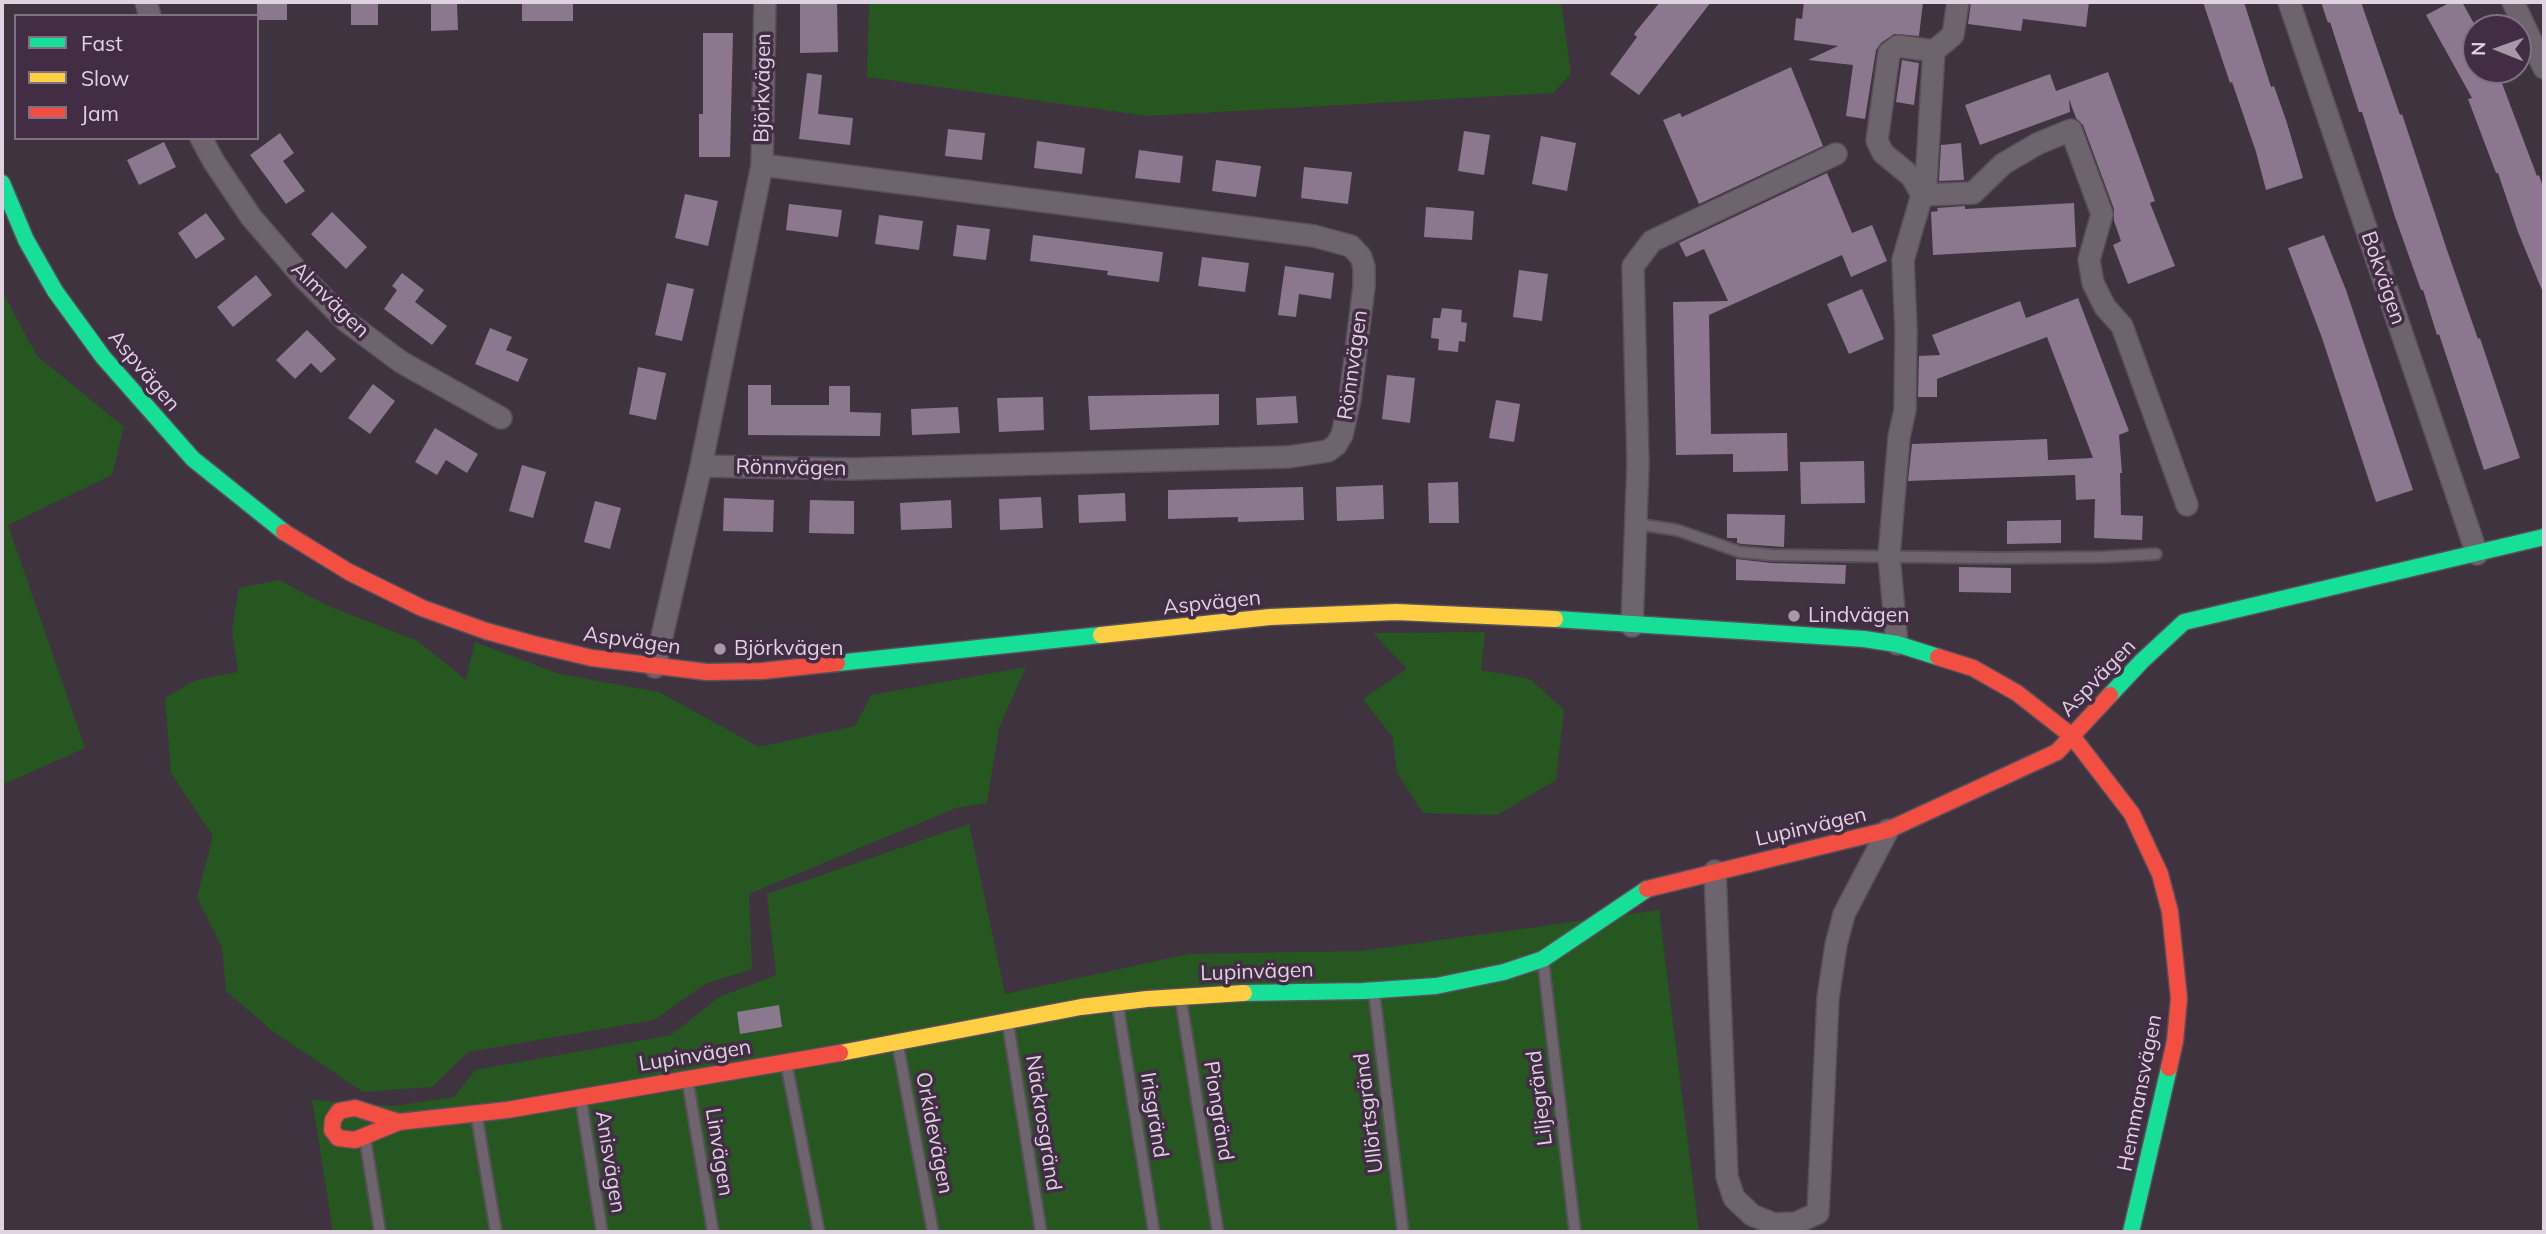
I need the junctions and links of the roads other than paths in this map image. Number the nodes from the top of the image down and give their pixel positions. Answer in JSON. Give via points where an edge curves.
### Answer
{"nodes":[{"id":1,"x":765,"y":2,"type":"edge"},
{"id":2,"x":1958,"y":2,"type":"edge"},
{"id":3,"x":2289,"y":2,"type":"edge"},
{"id":4,"x":2513,"y":2,"type":"edge"},
{"id":5,"x":1934,"y":51,"type":"junction"},
{"id":6,"x":2544,"y":68,"type":"edge"},
{"id":7,"x":202,"y":140,"type":"edge"},
{"id":8,"x":1836,"y":154,"type":"dead end"},
{"id":9,"x":762,"y":164,"type":"junction"},
{"id":10,"x":2,"y":183,"type":"edge"},
{"id":11,"x":1922,"y":195,"type":"junction"},
{"id":12,"x":501,"y":418,"type":"dead end"},
{"id":13,"x":701,"y":466,"type":"junction"},
{"id":14,"x":2187,"y":505,"type":"dead end"},
{"id":15,"x":1636,"y":524,"type":"junction"},
{"id":16,"x":2544,"y":537,"type":"edge"},
{"id":17,"x":2156,"y":554,"type":"dead end"},
{"id":18,"x":2477,"y":554,"type":"junction"},
{"id":19,"x":1889,"y":556,"type":"junction"},
{"id":20,"x":1632,"y":626,"type":"junction"},
{"id":21,"x":1897,"y":644,"type":"junction"},
{"id":22,"x":655,"y":667,"type":"junction"},
{"id":23,"x":2071,"y":736,"type":"junction"},
{"id":24,"x":1888,"y":830,"type":"junction"},
{"id":25,"x":1715,"y":871,"type":"junction"},
{"id":26,"x":1543,"y":959,"type":"junction"},
{"id":27,"x":1374,"y":990,"type":"junction"},
{"id":28,"x":1181,"y":997,"type":"junction"},
{"id":29,"x":1117,"y":1003,"type":"junction"},
{"id":30,"x":1007,"y":1020,"type":"junction"},
{"id":31,"x":897,"y":1041,"type":"junction"},
{"id":32,"x":787,"y":1063,"type":"junction"},
{"id":33,"x":687,"y":1078,"type":"junction"},
{"id":34,"x":580,"y":1098,"type":"junction"},
{"id":35,"x":476,"y":1113,"type":"junction"},
{"id":36,"x":399,"y":1122,"type":"junction"},
{"id":37,"x":365,"y":1137,"type":"junction"},
{"id":38,"x":380,"y":1232,"type":"edge"},
{"id":39,"x":496,"y":1232,"type":"edge"},
{"id":40,"x":602,"y":1232,"type":"edge"},
{"id":41,"x":713,"y":1232,"type":"edge"},
{"id":42,"x":819,"y":1232,"type":"edge"},
{"id":43,"x":933,"y":1232,"type":"edge"},
{"id":44,"x":1041,"y":1232,"type":"edge"},
{"id":45,"x":1154,"y":1232,"type":"edge"},
{"id":46,"x":1218,"y":1232,"type":"edge"},
{"id":47,"x":1403,"y":1232,"type":"edge"},
{"id":48,"x":1576,"y":1232,"type":"edge"},
{"id":49,"x":2131,"y":1232,"type":"edge"}],
"edges":[{"from":1,"to":9,"type":"street","name":"Björkvägen"},
{"from":2,"to":5,"type":"street","via":[[1953,35]]},
{"from":3,"to":18,"type":"street","name":"Bokvägen"},
{"from":4,"to":6,"type":"street"},
{"from":5,"to":11,"type":"street"},
{"from":5,"to":11,"type":"street","via":[[1898,46],[1889,53],[1877,141],[1883,153],[1912,177]]},
{"from":7,"to":12,"type":"street","name":"Almvägen","via":[[251,217],[346,321],[401,362]]},
{"from":8,"to":15,"type":"street","via":[[1652,241],[1633,266]]},
{"from":9,"to":13,"type":"street","name":"Björkvägen"},
{"from":9,"to":13,"type":"street","name":"Rönnvägen","via":[[1314,236],[1351,246],[1361,257],[1364,286],[1350,399],[1336,445],[1300,456],[852,469]]},
{"from":10,"to":22,"type":"street","name":"Aspvägen","via":[[26,240],[55,291],[103,357],[193,459],[290,536],[422,608],[486,631],[592,658]]},
{"from":11,"to":14,"type":"street","via":[[1973,192],[2003,164],[2071,130],[2102,214],[2089,260],[2093,283],[2122,326]]},
{"from":11,"to":19,"type":"street","via":[[1903,260],[1905,410],[1897,450]]},
{"from":13,"to":22,"type":"street","name":"Björkvägen"},
{"from":15,"to":19,"type":"lane","via":[[1677,530],[1740,552]]},
{"from":15,"to":20,"type":"street"},
{"from":16,"to":18,"type":"street","name":"Aspvägen"},
{"from":17,"to":19,"type":"lane"},
{"from":18,"to":23,"type":"street","name":"Aspvägen","via":[[2184,622]]},
{"from":19,"to":21,"type":"street"},
{"from":20,"to":21,"type":"street","name":"Aspvägen"},
{"from":20,"to":22,"type":"street","name":"Aspvägen","via":[[1524,617],[1350,613],[1270,617],[762,671]]},
{"from":21,"to":23,"type":"street","name":"Aspvägen","via":[[1973,668],[2017,693]]},
{"from":23,"to":24,"type":"street","name":"Lupinvägen","via":[[2057,752]]},
{"from":23,"to":49,"type":"street","name":"Hemmansvägen","via":[[2108,780],[2147,843],[2170,912],[2176,955],[2175,1041]]},
{"from":24,"to":25,"type":"street","name":"Lupinvägen"},
{"from":24,"to":25,"type":"street","via":[[1844,914],[1836,945],[1828,998],[1818,1213],[1796,1223],[1774,1224],[1752,1215],[1734,1198],[1727,1177]]},
{"from":25,"to":26,"type":"street","name":"Lupinvägen","via":[[1649,888]]},
{"from":26,"to":27,"type":"street","name":"Lupinvägen","via":[[1436,986]]},
{"from":26,"to":48,"type":"lane","name":"Liljegränd"},
{"from":27,"to":28,"type":"street","name":"Lupinvägen"},
{"from":27,"to":47,"type":"lane","name":"Ullörtsgränd"},
{"from":28,"to":29,"type":"street","name":"Lupinvägen"},
{"from":28,"to":46,"type":"lane","name":"Piongränd"},
{"from":29,"to":30,"type":"street","name":"Lupinvägen"},
{"from":29,"to":45,"type":"lane","name":"Irisgränd"},
{"from":30,"to":31,"type":"street","name":"Lupinvägen"},
{"from":30,"to":44,"type":"lane","name":"Näckrosgränd"},
{"from":31,"to":32,"type":"street","name":"Lupinvägen"},
{"from":31,"to":43,"type":"lane","name":"Orkidevägen"},
{"from":32,"to":33,"type":"street","name":"Lupinvägen"},
{"from":32,"to":42,"type":"lane"},
{"from":33,"to":34,"type":"street","name":"Lupinvägen"},
{"from":33,"to":41,"type":"lane","name":"Linvägen"},
{"from":34,"to":35,"type":"street","name":"Lupinvägen"},
{"from":34,"to":40,"type":"lane","name":"Anisvägen"},
{"from":35,"to":36,"type":"street","name":"Lupinvägen"},
{"from":35,"to":39,"type":"lane"},
{"from":36,"to":37,"type":"street","name":"Lupinvägen"},
{"from":36,"to":37,"type":"street","name":"Lupinvägen","via":[[355,1108],[339,1111],[332,1130],[338,1138]]},
{"from":37,"to":38,"type":"lane"}]}
